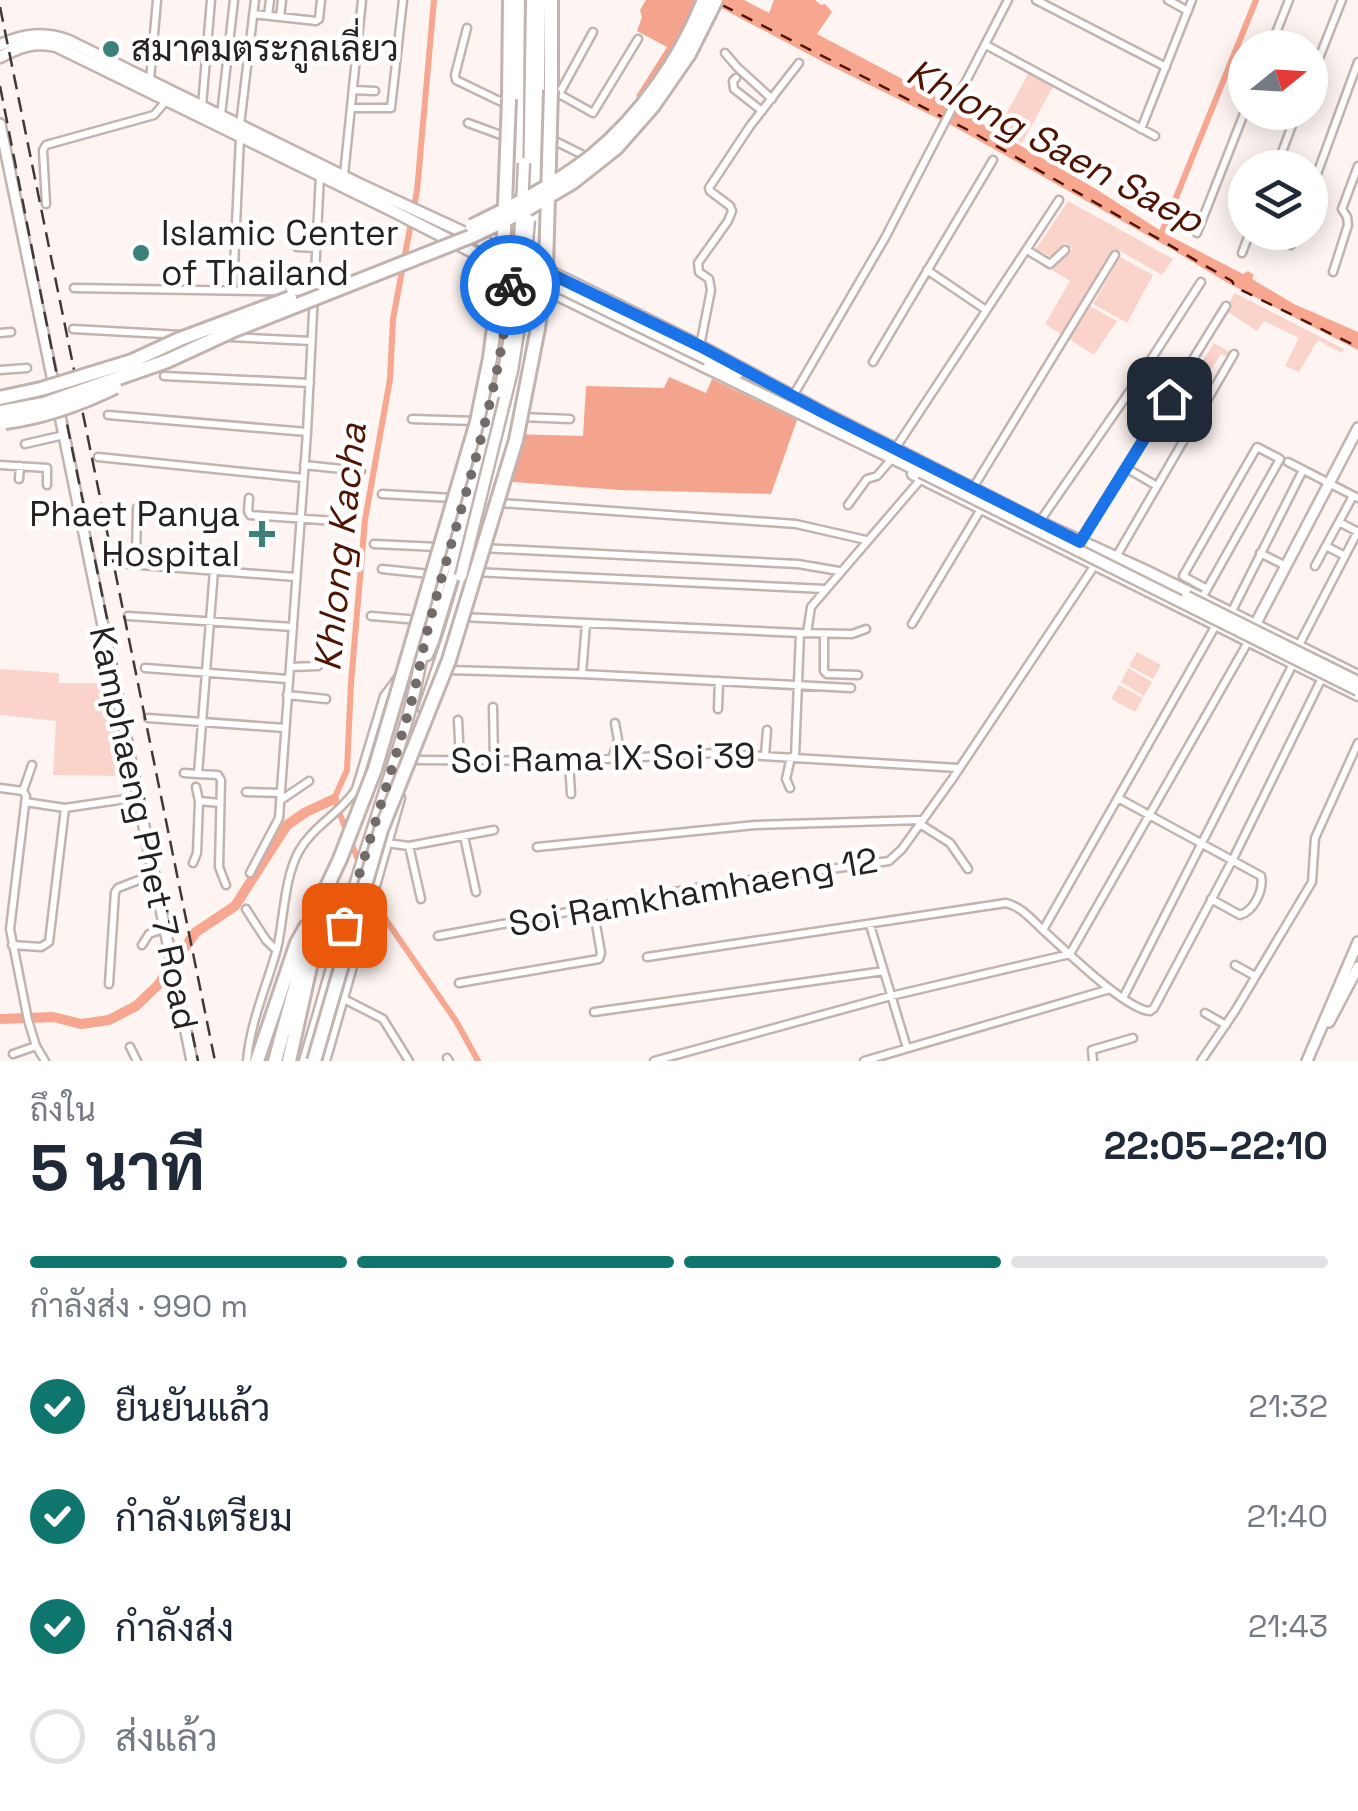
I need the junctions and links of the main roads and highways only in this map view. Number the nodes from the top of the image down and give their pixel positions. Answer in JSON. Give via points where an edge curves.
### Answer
{"nodes":[{"id":1,"x":510,"y":0,"type":"edge"},
{"id":2,"x":525,"y":0,"type":"edge"},
{"id":3,"x":540,"y":0,"type":"edge"},
{"id":4,"x":550,"y":0,"type":"edge"},
{"id":5,"x":704,"y":0,"type":"edge"},
{"id":6,"x":716,"y":0,"type":"edge"},
{"id":7,"x":0,"y":45,"type":"edge"},
{"id":8,"x":0,"y":56,"type":"edge"},
{"id":9,"x":105,"y":65,"type":"junction"},
{"id":10,"x":240,"y":130,"type":"junction"},
{"id":11,"x":321,"y":171,"type":"junction"},
{"id":12,"x":395,"y":206,"type":"junction"},
{"id":13,"x":533,"y":222,"type":"junction"},
{"id":14,"x":434,"y":225,"type":"junction"},
{"id":15,"x":513,"y":233,"type":"junction"},
{"id":16,"x":488,"y":244,"type":"junction"},
{"id":17,"x":512,"y":255,"type":"junction"},
{"id":18,"x":483,"y":257,"type":"junction"},
{"id":19,"x":533,"y":265,"type":"junction"},
{"id":20,"x":511,"y":271,"type":"junction"},
{"id":21,"x":566,"y":280,"type":"junction"},
{"id":22,"x":532,"y":282,"type":"junction"},
{"id":23,"x":558,"y":295,"type":"junction"},
{"id":24,"x":507,"y":316,"type":"junction"},
{"id":25,"x":526,"y":324,"type":"junction"},
{"id":26,"x":180,"y":339,"type":"junction"},
{"id":27,"x":774,"y":386,"type":"junction"},
{"id":28,"x":0,"y":389,"type":"edge"},
{"id":29,"x":515,"y":395,"type":"junction"},
{"id":30,"x":492,"y":396,"type":"junction"},
{"id":31,"x":0,"y":398,"type":"edge"},
{"id":32,"x":2,"y":419,"type":"edge"},
{"id":33,"x":842,"y":434,"type":"junction"},
{"id":34,"x":921,"y":475,"type":"junction"},
{"id":35,"x":1081,"y":543,"type":"junction"},
{"id":36,"x":456,"y":574,"type":"junction"},
{"id":37,"x":421,"y":667,"type":"junction"},
{"id":38,"x":1344,"y":669,"type":"junction"},
{"id":39,"x":435,"y":674,"type":"junction"},
{"id":40,"x":1358,"y":679,"type":"edge"},
{"id":41,"x":1337,"y":685,"type":"junction"},
{"id":42,"x":1358,"y":692,"type":"edge"},
{"id":43,"x":317,"y":908,"type":"junction"},
{"id":44,"x":328,"y":982,"type":"junction"},
{"id":45,"x":344,"y":993,"type":"junction"},
{"id":46,"x":257,"y":1061,"type":"edge"},
{"id":47,"x":275,"y":1061,"type":"edge"},
{"id":48,"x":289,"y":1061,"type":"edge"},
{"id":49,"x":305,"y":1061,"type":"edge"},
{"id":50,"x":314,"y":1061,"type":"edge"},
{"id":51,"x":324,"y":1061,"type":"edge"}],
"edges":[{"from":1,"to":43,"type":"highway","bridge":true,"via":[[505,226],[483,391],[375,769]]},
{"from":2,"to":13,"type":"main road","bridge":true},
{"from":2,"to":15,"type":"main road","via":[[518,35]]},
{"from":2,"to":36,"type":"main road","bridge":true,"via":[[522,216],[512,319]]},
{"from":3,"to":13,"type":"main road"},
{"from":4,"to":50,"type":"highway","bridge":true,"via":[[547,249],[526,395],[460,626],[382,830]]},
{"from":5,"to":26,"type":"highway","bridge":true,"via":[[646,99],[570,172],[468,228]]},
{"from":6,"to":32,"type":"highway","bridge":true,"via":[[689,54],[616,148],[524,211],[232,330],[92,398],[45,415]]},
{"from":7,"to":9,"type":"main road","via":[[48,35]]},
{"from":8,"to":9,"type":"main road","via":[[44,44]]},
{"from":9,"to":10,"type":"main road","via":[[166,101]]},
{"from":9,"to":10,"type":"main road","via":[[150,80]]},
{"from":10,"to":11,"type":"main road"},
{"from":11,"to":12,"type":"main road"},
{"from":11,"to":12,"type":"main road","via":[[344,176]]},
{"from":12,"to":14,"type":"main road"},
{"from":13,"to":19,"type":"main road"},
{"from":13,"to":21,"type":"main road","via":[[544,254]]},
{"from":13,"to":27,"type":"main road","bridge":true,"via":[[533,256],[552,284]]},
{"from":13,"to":36,"type":"main road","bridge":true,"via":[[512,371]]},
{"from":14,"to":16,"type":"main road"},
{"from":14,"to":18,"type":"main road"},
{"from":15,"to":16,"type":"main road"},
{"from":15,"to":17,"type":"main road"},
{"from":16,"to":17,"type":"main road"},
{"from":17,"to":19,"type":"main road"},
{"from":17,"to":20,"type":"main road"},
{"from":18,"to":20,"type":"main road"},
{"from":18,"to":24,"type":"main road","via":[[500,285]]},
{"from":19,"to":21,"type":"main road"},
{"from":19,"to":22,"type":"main road"},
{"from":20,"to":22,"type":"main road"},
{"from":20,"to":24,"type":"main road"},
{"from":21,"to":27,"type":"main road"},
{"from":22,"to":23,"type":"main road"},
{"from":22,"to":25,"type":"main road"},
{"from":23,"to":25,"type":"main road","via":[[539,305]]},
{"from":23,"to":33,"type":"main road"},
{"from":24,"to":30,"type":"main road"},
{"from":25,"to":29,"type":"main road"},
{"from":26,"to":28,"type":"highway","bridge":true},
{"from":26,"to":31,"type":"highway","bridge":true,"via":[[132,361]]},
{"from":27,"to":35,"type":"main road"},
{"from":29,"to":30,"type":"main road","via":[[504,390]]},
{"from":29,"to":36,"type":"main road","via":[[475,547]]},
{"from":30,"to":36,"type":"main road","via":[[451,548]]},
{"from":33,"to":34,"type":"main road"},
{"from":33,"to":34,"type":"main road"},
{"from":34,"to":41,"type":"main road"},
{"from":34,"to":42,"type":"main road","bridge":true},
{"from":35,"to":38,"type":"main road","via":[[1204,593]]},
{"from":35,"to":40,"type":"main road","bridge":true},
{"from":36,"to":37,"type":"main road"},
{"from":36,"to":37,"type":"main road","via":[[430,621]]},
{"from":36,"to":39,"type":"main road"},
{"from":36,"to":39,"type":"main road","via":[[454,617]]},
{"from":37,"to":44,"type":"main road"},
{"from":38,"to":40,"type":"main road"},
{"from":38,"to":41,"type":"main road"},
{"from":39,"to":45,"type":"main road"},
{"from":41,"to":42,"type":"main road"},
{"from":43,"to":46,"type":"highway","via":[[297,943]]},
{"from":43,"to":47,"type":"highway"},
{"from":43,"to":48,"type":"highway"},
{"from":44,"to":45,"type":"main road"},
{"from":44,"to":49,"type":"main road"},
{"from":45,"to":51,"type":"main road"}]}
